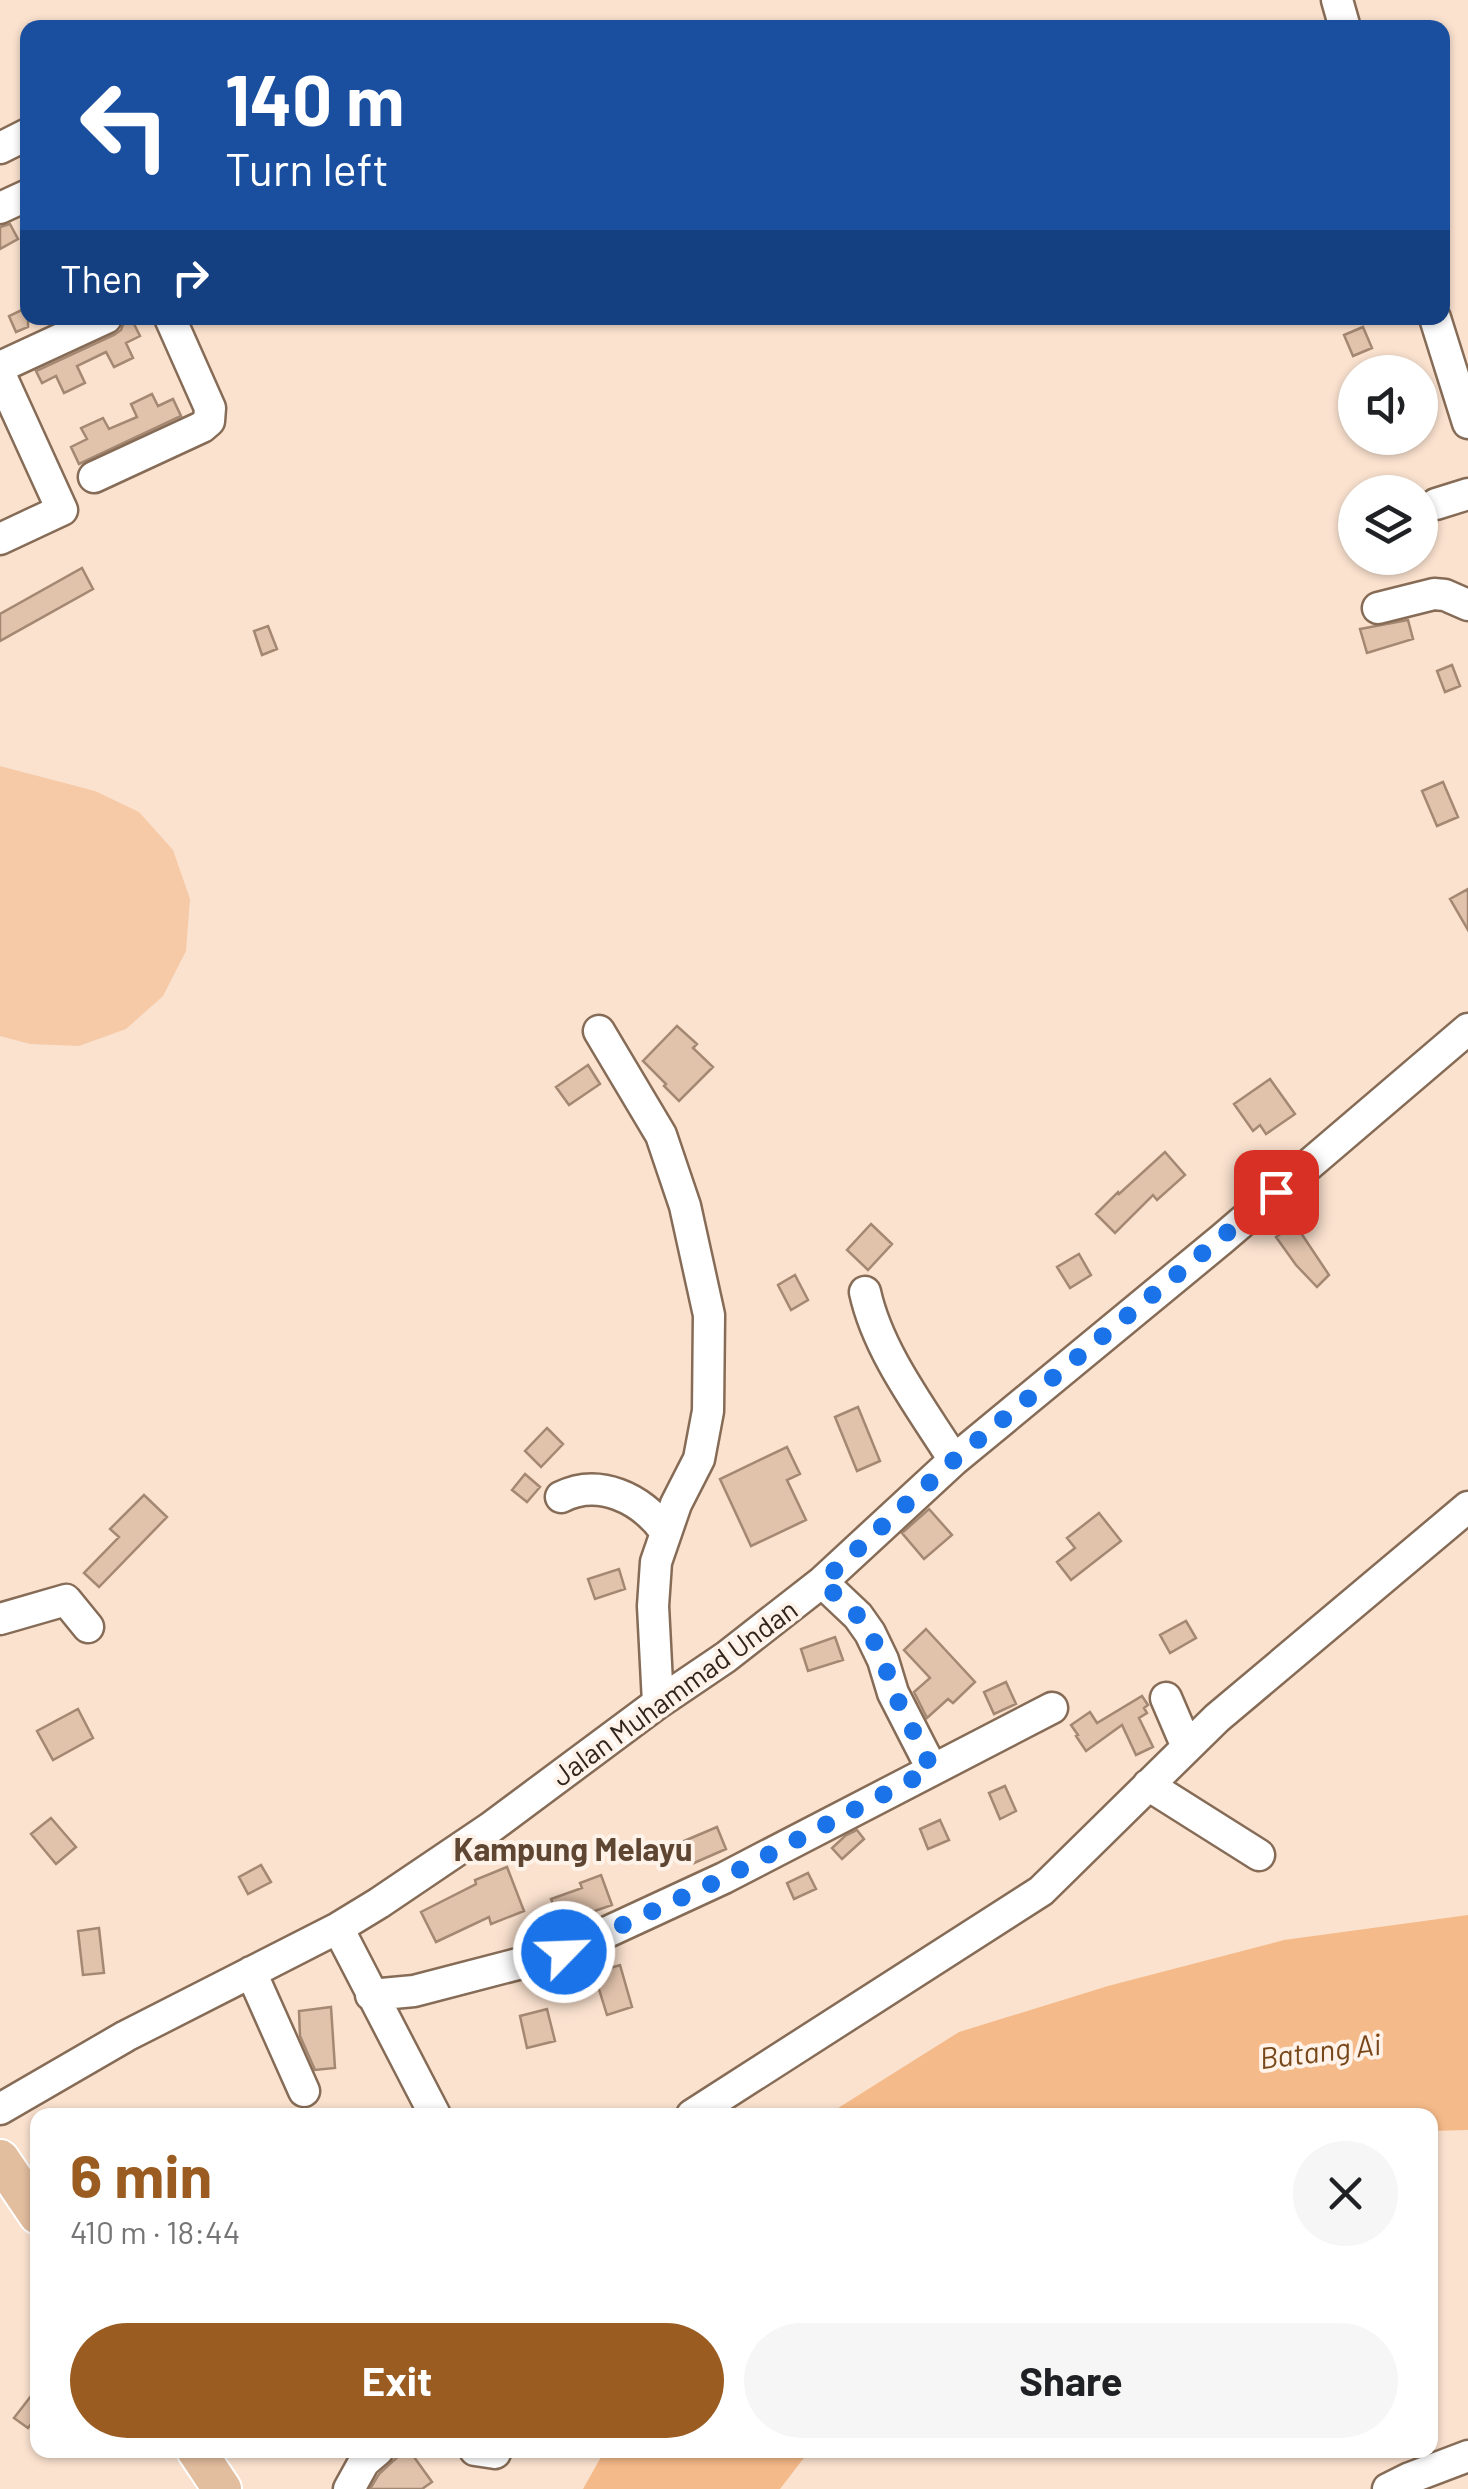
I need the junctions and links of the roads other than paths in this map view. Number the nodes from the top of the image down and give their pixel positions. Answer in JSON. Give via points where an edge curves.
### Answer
{"nodes":[{"id":1,"x":92,"y":325,"type":"edge"},
{"id":2,"x":173,"y":325,"type":"edge"},
{"id":3,"x":1438,"y":325,"type":"edge"},
{"id":4,"x":0,"y":371,"type":"edge"},
{"id":5,"x":1462,"y":383,"type":"edge"},
{"id":6,"x":1468,"y":423,"type":"edge"},
{"id":7,"x":94,"y":477,"type":"dead end"},
{"id":8,"x":1468,"y":494,"type":"edge"},
{"id":9,"x":1438,"y":503,"type":"edge"},
{"id":10,"x":0,"y":539,"type":"edge"},
{"id":11,"x":1468,"y":604,"type":"edge"},
{"id":12,"x":1378,"y":608,"type":"dead end"},
{"id":13,"x":1468,"y":1029,"type":"edge"},
{"id":14,"x":598,"y":1031,"type":"dead end"},
{"id":15,"x":865,"y":1292,"type":"dead end"},
{"id":16,"x":954,"y":1460,"type":"junction"},
{"id":17,"x":561,"y":1497,"type":"dead end"},
{"id":18,"x":1464,"y":1518,"type":"edge"},
{"id":19,"x":665,"y":1531,"type":"junction"},
{"id":20,"x":822,"y":1582,"type":"junction"},
{"id":21,"x":0,"y":1619,"type":"edge"},
{"id":22,"x":88,"y":1627,"type":"dead end"},
{"id":23,"x":1166,"y":1698,"type":"dead end"},
{"id":24,"x":658,"y":1703,"type":"junction"},
{"id":25,"x":1052,"y":1708,"type":"dead end"},
{"id":26,"x":1186,"y":1747,"type":"junction"},
{"id":27,"x":932,"y":1769,"type":"junction"},
{"id":28,"x":1148,"y":1785,"type":"junction"},
{"id":29,"x":1258,"y":1856,"type":"dead end"},
{"id":30,"x":338,"y":1928,"type":"junction"},
{"id":31,"x":251,"y":1972,"type":"junction"},
{"id":32,"x":371,"y":1994,"type":"junction"},
{"id":33,"x":304,"y":2091,"type":"dead end"},
{"id":34,"x":431,"y":2108,"type":"edge"},
{"id":35,"x":703,"y":2108,"type":"edge"},
{"id":36,"x":0,"y":2109,"type":"edge"},
{"id":37,"x":0,"y":2159,"type":"edge"},
{"id":38,"x":30,"y":2203,"type":"edge"},
{"id":39,"x":1468,"y":2456,"type":"edge"},
{"id":40,"x":201,"y":2458,"type":"edge"},
{"id":41,"x":369,"y":2458,"type":"edge"},
{"id":42,"x":222,"y":2489,"type":"edge"},
{"id":43,"x":349,"y":2489,"type":"edge"},
{"id":44,"x":1388,"y":2489,"type":"edge"}],
"edges":[{"from":1,"to":4,"type":"street"},
{"from":2,"to":7,"type":"street","via":[[210,408],[209,421]]},
{"from":3,"to":5,"type":"street"},
{"from":4,"to":10,"type":"street","via":[[62,510]]},
{"from":5,"to":6,"type":"street"},
{"from":8,"to":9,"type":"street"},
{"from":11,"to":12,"type":"street","via":[[1434,594]]},
{"from":13,"to":16,"type":"street","name":"Jalan Muhammad Undan"},
{"from":14,"to":19,"type":"street","via":[[661,1135],[686,1206],[710,1316],[708,1411],[698,1460]]},
{"from":15,"to":16,"type":"street","via":[[886,1350]]},
{"from":16,"to":20,"type":"street","name":"Jalan Muhammad Undan"},
{"from":17,"to":19,"type":"street","via":[[587,1489],[616,1493]]},
{"from":18,"to":26,"type":"street"},
{"from":19,"to":24,"type":"street","via":[[652,1606]]},
{"from":20,"to":24,"type":"street","name":"Jalan Muhammad Undan"},
{"from":20,"to":27,"type":"street","via":[[870,1633]]},
{"from":21,"to":22,"type":"street","via":[[66,1600]]},
{"from":23,"to":26,"type":"street"},
{"from":24,"to":30,"type":"street","name":"Jalan Muhammad Undan","via":[[490,1828]]},
{"from":25,"to":27,"type":"street"},
{"from":26,"to":28,"type":"street"},
{"from":27,"to":32,"type":"street","via":[[564,1952],[414,1991]]},
{"from":28,"to":29,"type":"street"},
{"from":28,"to":35,"type":"street","via":[[1041,1891]]},
{"from":30,"to":31,"type":"street","name":"Jalan Muhammad Undan"},
{"from":30,"to":32,"type":"street"},
{"from":31,"to":33,"type":"street"},
{"from":31,"to":36,"type":"street","name":"Jalan Muhammad Undan"},
{"from":32,"to":34,"type":"street"},
{"from":37,"to":38,"type":"main road"},
{"from":39,"to":44,"type":"street"},
{"from":40,"to":42,"type":"main road"},
{"from":41,"to":43,"type":"street"}]}
